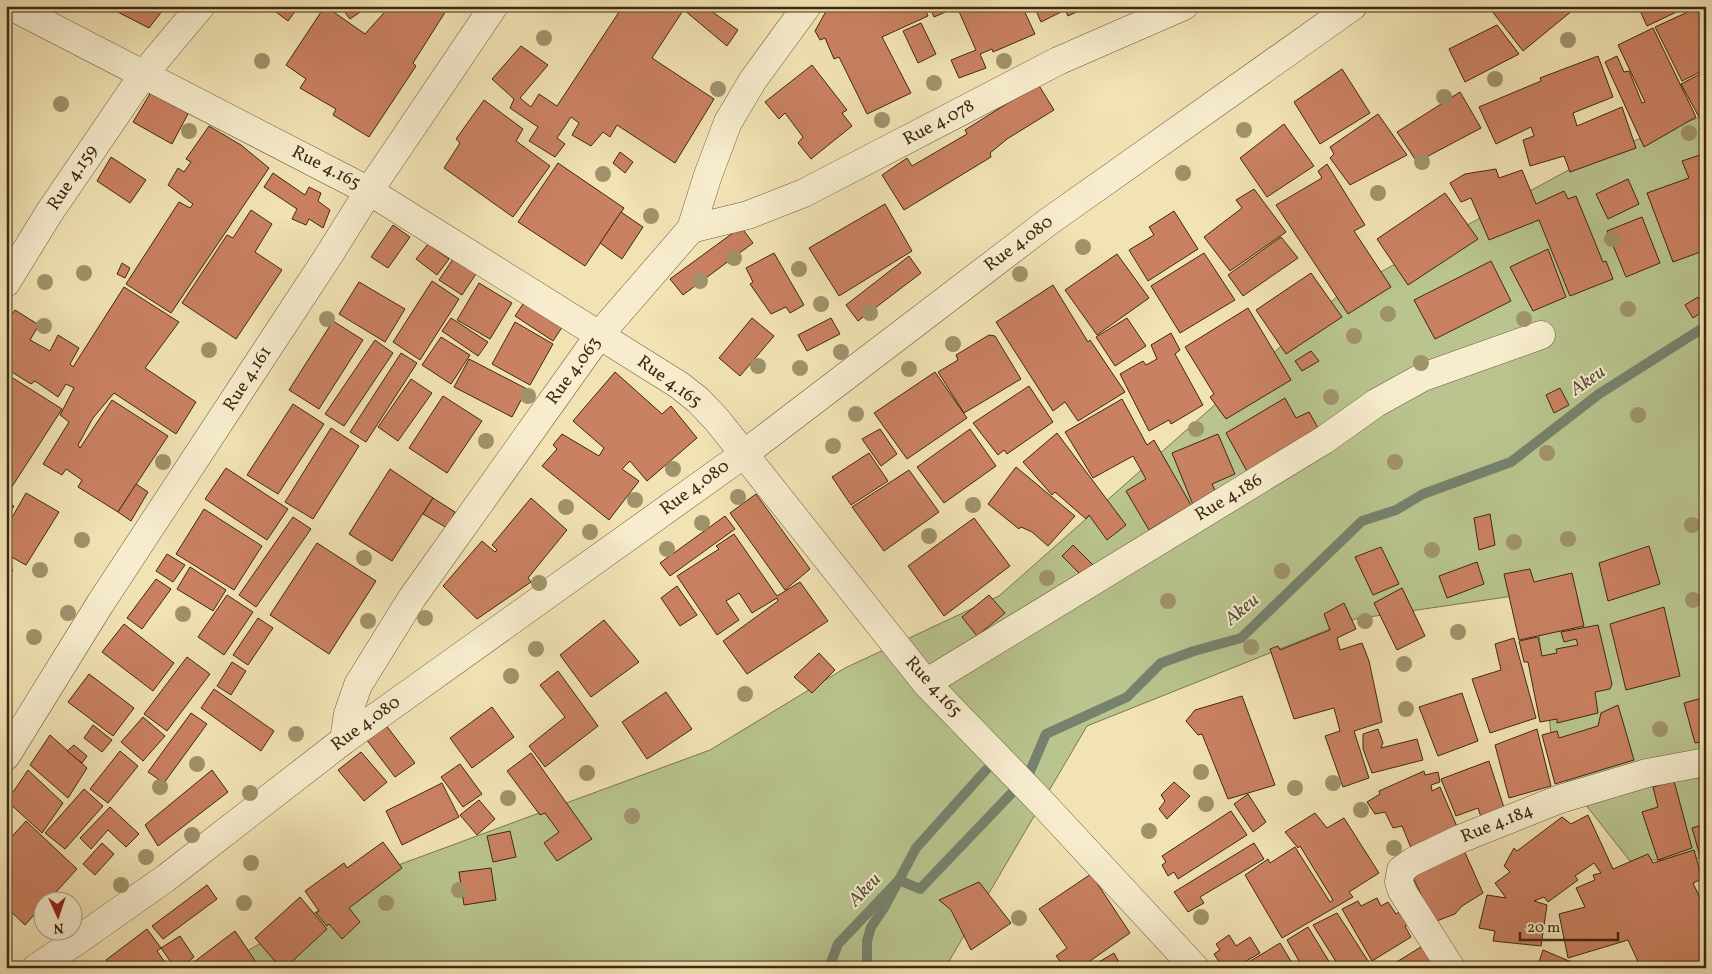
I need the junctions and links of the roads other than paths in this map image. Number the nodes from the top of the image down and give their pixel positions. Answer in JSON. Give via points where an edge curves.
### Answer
{"nodes":[{"id":1,"x":11,"y":6,"type":"edge"},
{"id":2,"x":201,"y":6,"type":"edge"},
{"id":3,"x":494,"y":6,"type":"edge"},
{"id":4,"x":807,"y":6,"type":"edge"},
{"id":5,"x":1184,"y":6,"type":"edge"},
{"id":6,"x":1353,"y":6,"type":"edge"},
{"id":7,"x":143,"y":75,"type":"junction"},
{"id":8,"x":369,"y":191,"type":"junction"},
{"id":9,"x":691,"y":230,"type":"junction"},
{"id":10,"x":6,"y":282,"type":"edge"},
{"id":11,"x":600,"y":334,"type":"junction"},
{"id":12,"x":1541,"y":335,"type":"dead end"},
{"id":13,"x":744,"y":454,"type":"junction"},
{"id":14,"x":926,"y":683,"type":"junction"},
{"id":15,"x":344,"y":740,"type":"junction"},
{"id":16,"x":6,"y":756,"type":"edge"},
{"id":17,"x":1706,"y":762,"type":"edge"},
{"id":18,"x":36,"y":968,"type":"edge"},
{"id":19,"x":1195,"y":968,"type":"edge"},
{"id":20,"x":1451,"y":968,"type":"edge"}],
"edges":[{"from":1,"to":7,"type":"street","name":"Rue 4.165"},
{"from":2,"to":7,"type":"street","name":"Rue 4.159"},
{"from":3,"to":8,"type":"street","name":"Rue 4.161"},
{"from":4,"to":9,"type":"street","name":"Rue 4.063","via":[[753,80],[728,122]]},
{"from":5,"to":9,"type":"street","name":"Rue 4.078","via":[[1058,61],[804,193],[748,215]]},
{"from":6,"to":13,"type":"street","name":"Rue 4.080","via":[[1048,222]]},
{"from":7,"to":8,"type":"street","name":"Rue 4.165"},
{"from":7,"to":10,"type":"street","name":"Rue 4.159"},
{"from":8,"to":11,"type":"street","name":"Rue 4.165"},
{"from":8,"to":16,"type":"street","name":"Rue 4.161","via":[[100,604]]},
{"from":9,"to":11,"type":"street","name":"Rue 4.063"},
{"from":11,"to":13,"type":"street","name":"Rue 4.165","via":[[698,400]]},
{"from":11,"to":15,"type":"street","name":"Rue 4.063","via":[[412,598],[358,685],[348,714]]},
{"from":12,"to":14,"type":"street","name":"Rue 4.186","via":[[1422,377],[1376,403],[1324,440]]},
{"from":13,"to":14,"type":"street","name":"Rue 4.165"},
{"from":13,"to":15,"type":"street","name":"Rue 4.080"},
{"from":14,"to":19,"type":"street","name":"Rue 4.165"},
{"from":15,"to":18,"type":"street","name":"Rue 4.080","via":[[166,878]]},
{"from":17,"to":20,"type":"street","name":"Rue 4.184","via":[[1647,774],[1560,799],[1460,839],[1401,870],[1399,882],[1402,890]]}]}
